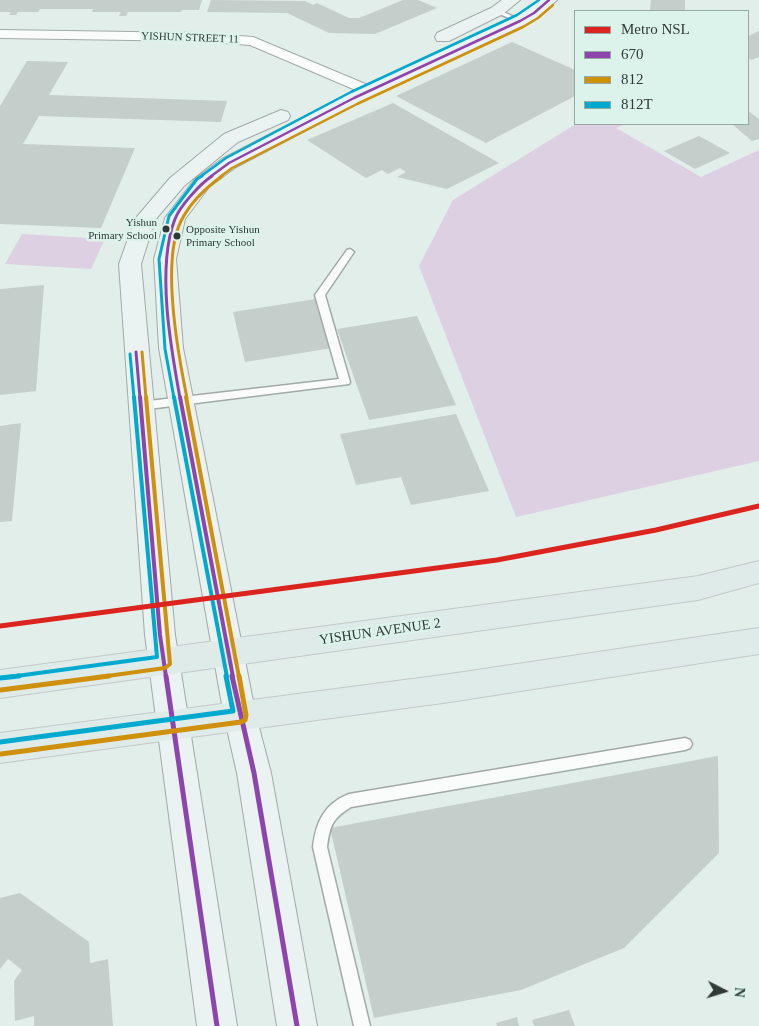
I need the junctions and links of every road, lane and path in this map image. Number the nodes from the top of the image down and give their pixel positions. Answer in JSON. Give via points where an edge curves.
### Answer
{"nodes":[{"id":1,"x":512,"y":0,"type":"edge"},
{"id":2,"x":549,"y":0,"type":"edge"},
{"id":3,"x":497,"y":11,"type":"junction"},
{"id":4,"x":520,"y":21,"type":"junction"},
{"id":5,"x":0,"y":34,"type":"edge"},
{"id":6,"x":0,"y":40,"type":"edge"},
{"id":7,"x":353,"y":91,"type":"junction"},
{"id":8,"x":350,"y":252,"type":"dead end"},
{"id":9,"x":181,"y":401,"type":"junction"},
{"id":10,"x":140,"y":406,"type":"junction"},
{"id":11,"x":759,"y":572,"type":"edge"},
{"id":12,"x":759,"y":641,"type":"edge"},
{"id":13,"x":229,"y":653,"type":"junction"},
{"id":14,"x":164,"y":662,"type":"junction"},
{"id":15,"x":0,"y":684,"type":"edge"},
{"id":16,"x":240,"y":716,"type":"junction"},
{"id":17,"x":173,"y":725,"type":"junction"},
{"id":18,"x":686,"y":744,"type":"dead end"},
{"id":19,"x":0,"y":748,"type":"edge"},
{"id":20,"x":217,"y":1026,"type":"edge"},
{"id":21,"x":297,"y":1026,"type":"edge"},
{"id":22,"x":362,"y":1026,"type":"edge"}],
"edges":[{"from":1,"to":3,"type":"main road"},
{"from":2,"to":4,"type":"main road"},
{"from":3,"to":4,"type":"lane"},
{"from":3,"to":7,"type":"main road"},
{"from":4,"to":7,"type":"main road"},
{"from":5,"to":7,"type":"street","name":"YISHUN STREET 11","via":[[199,37],[253,41]]},
{"from":6,"to":7,"type":"street","name":"YISHUN STREET 11","via":[[245,47]]},
{"from":7,"to":9,"type":"main road","via":[[229,163],[202,183],[175,218],[165,259],[171,348]]},
{"from":7,"to":10,"type":"main road","via":[[231,138],[177,182],[145,219],[130,264]]},
{"from":8,"to":9,"type":"lane","via":[[320,295],[345,382]]},
{"from":9,"to":10,"type":"lane"},
{"from":9,"to":13,"type":"main road"},
{"from":10,"to":14,"type":"main road"},
{"from":11,"to":13,"type":"main road","name":"YISHUN AVENUE 2","via":[[698,588]]},
{"from":12,"to":16,"type":"main road"},
{"from":13,"to":14,"type":"main road","name":"YISHUN AVENUE 2"},
{"from":13,"to":16,"type":"main road"},
{"from":14,"to":15,"type":"main road","name":"YISHUN AVENUE 2"},
{"from":14,"to":17,"type":"main road"},
{"from":16,"to":17,"type":"main road"},
{"from":16,"to":21,"type":"main road","via":[[254,772]]},
{"from":17,"to":19,"type":"main road"},
{"from":17,"to":20,"type":"main road"},
{"from":18,"to":22,"type":"lane","via":[[349,801],[331,812],[322,826],[320,847]]}]}
